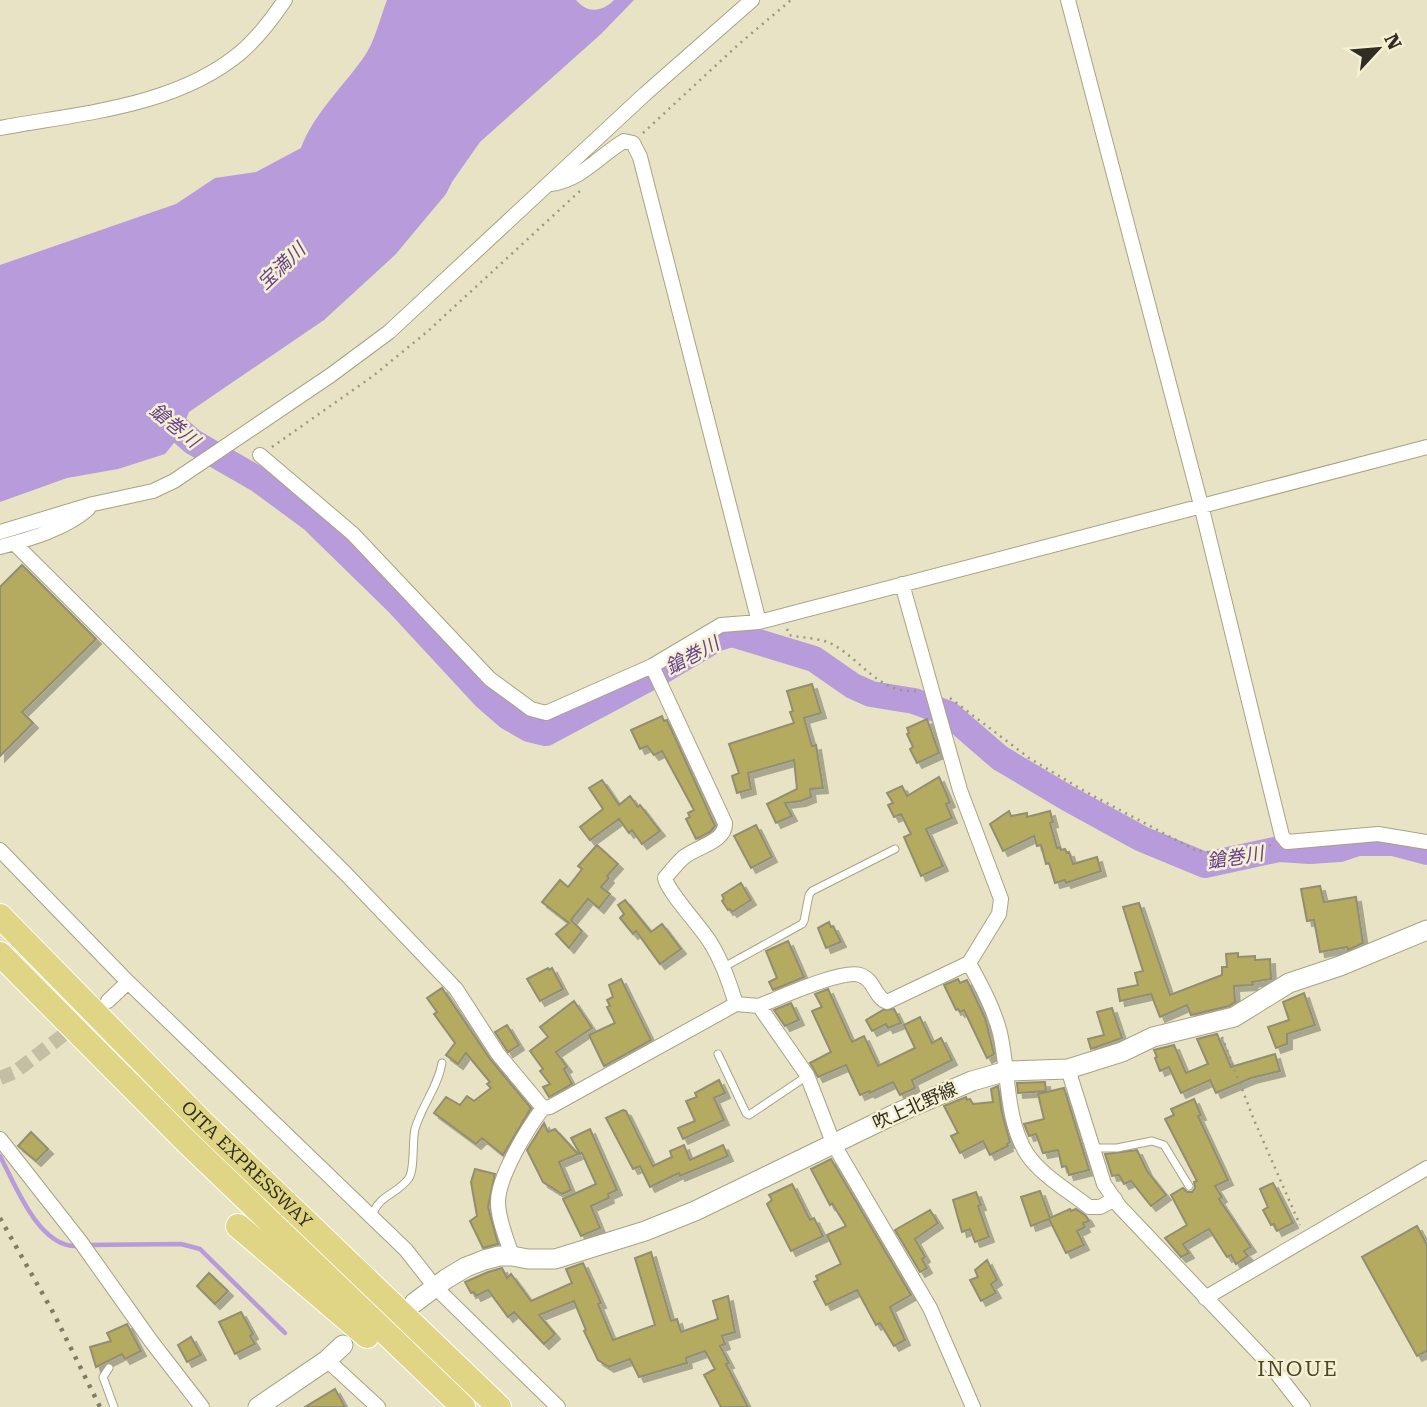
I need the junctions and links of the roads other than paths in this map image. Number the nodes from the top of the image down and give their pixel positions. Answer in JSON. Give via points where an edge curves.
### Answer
{"nodes":[{"id":1,"x":285,"y":0,"type":"edge"},
{"id":2,"x":752,"y":0,"type":"edge"},
{"id":3,"x":1068,"y":0,"type":"edge"},
{"id":4,"x":0,"y":128,"type":"edge"},
{"id":5,"x":546,"y":185,"type":"junction"},
{"id":6,"x":1427,"y":447,"type":"edge"},
{"id":7,"x":260,"y":455,"type":"road end"},
{"id":8,"x":93,"y":504,"type":"junction"},
{"id":9,"x":1201,"y":505,"type":"junction"},
{"id":10,"x":0,"y":532,"type":"edge"},
{"id":11,"x":7,"y":545,"type":"edge"},
{"id":12,"x":902,"y":584,"type":"junction"},
{"id":13,"x":759,"y":622,"type":"junction"},
{"id":14,"x":652,"y":666,"type":"junction"},
{"id":15,"x":1427,"y":842,"type":"edge"},
{"id":16,"x":895,"y":849,"type":"dead end"},
{"id":17,"x":0,"y":850,"type":"edge"},
{"id":18,"x":0,"y":916,"type":"edge"},
{"id":19,"x":1427,"y":930,"type":"edge"},
{"id":20,"x":0,"y":954,"type":"edge"},
{"id":21,"x":969,"y":963,"type":"junction"},
{"id":22,"x":724,"y":967,"type":"junction"},
{"id":23,"x":128,"y":982,"type":"junction"},
{"id":24,"x":108,"y":1001,"type":"dead end"},
{"id":25,"x":736,"y":1004,"type":"junction"},
{"id":26,"x":759,"y":1006,"type":"junction"},
{"id":27,"x":718,"y":1054,"type":"dead end"},
{"id":28,"x":442,"y":1063,"type":"dead end"},
{"id":29,"x":1068,"y":1069,"type":"junction"},
{"id":30,"x":1007,"y":1070,"type":"junction"},
{"id":31,"x":807,"y":1075,"type":"junction"},
{"id":32,"x":542,"y":1108,"type":"junction"},
{"id":33,"x":0,"y":1139,"type":"edge"},
{"id":34,"x":834,"y":1145,"type":"junction"},
{"id":35,"x":1093,"y":1148,"type":"junction"},
{"id":36,"x":1427,"y":1168,"type":"edge"},
{"id":37,"x":1189,"y":1186,"type":"dead end"},
{"id":38,"x":1115,"y":1199,"type":"junction"},
{"id":39,"x":372,"y":1217,"type":"junction"},
{"id":40,"x":238,"y":1226,"type":"dead end"},
{"id":41,"x":512,"y":1256,"type":"junction"},
{"id":42,"x":435,"y":1287,"type":"junction"},
{"id":43,"x":1205,"y":1298,"type":"junction"},
{"id":44,"x":414,"y":1303,"type":"dead end"},
{"id":45,"x":343,"y":1345,"type":"dead end"},
{"id":46,"x":327,"y":1360,"type":"junction"},
{"id":47,"x":109,"y":1368,"type":"dead end"},
{"id":48,"x":114,"y":1407,"type":"edge"},
{"id":49,"x":202,"y":1407,"type":"edge"},
{"id":50,"x":258,"y":1407,"type":"edge"},
{"id":51,"x":378,"y":1407,"type":"edge"},
{"id":52,"x":450,"y":1407,"type":"edge"},
{"id":53,"x":463,"y":1407,"type":"edge"},
{"id":54,"x":499,"y":1407,"type":"edge"},
{"id":55,"x":558,"y":1407,"type":"edge"},
{"id":56,"x":973,"y":1407,"type":"edge"},
{"id":57,"x":1303,"y":1407,"type":"edge"}],
"edges":[{"from":1,"to":4,"type":"street","via":[[242,52],[196,81],[134,103]]},
{"from":2,"to":5,"type":"street"},
{"from":3,"to":9,"type":"street"},
{"from":5,"to":8,"type":"street","via":[[389,332],[331,375],[174,481],[153,491]]},
{"from":5,"to":13,"type":"street","via":[[588,169],[624,141],[633,143],[640,157]]},
{"from":6,"to":9,"type":"street"},
{"from":7,"to":14,"type":"street","via":[[353,534],[490,679],[531,709],[546,713]]},
{"from":8,"to":10,"type":"street"},
{"from":8,"to":11,"type":"street","via":[[54,529]]},
{"from":9,"to":12,"type":"street"},
{"from":9,"to":15,"type":"street","via":[[1282,836],[1287,842],[1378,834]]},
{"from":11,"to":32,"type":"street","via":[[346,874],[456,989],[498,1054]]},
{"from":12,"to":13,"type":"street"},
{"from":12,"to":21,"type":"street","via":[[960,790],[1002,899],[999,914]]},
{"from":13,"to":14,"type":"street","via":[[721,625]]},
{"from":14,"to":22,"type":"street","via":[[726,828],[722,835],[686,855],[665,878],[666,886]]},
{"from":16,"to":22,"type":"lane","via":[[812,891],[802,924]]},
{"from":17,"to":23,"type":"street"},
{"from":18,"to":54,"type":"highway","name":"OITA EXPRESSWAY","via":[[203,1124]]},
{"from":19,"to":29,"type":"main road","name":"吹上北野線","via":[[1289,983],[1234,1017],[1153,1037]]},
{"from":20,"to":53,"type":"highway","name":"OITA EXPRESSWAY","via":[[186,1141]]},
{"from":21,"to":26,"type":"street","via":[[887,1002],[880,999],[870,980],[860,974],[844,974]]},
{"from":21,"to":30,"type":"street","via":[[999,1029]]},
{"from":22,"to":25,"type":"street"},
{"from":23,"to":24,"type":"street"},
{"from":23,"to":39,"type":"street"},
{"from":25,"to":26,"type":"street"},
{"from":25,"to":32,"type":"street"},
{"from":26,"to":31,"type":"street"},
{"from":27,"to":31,"type":"lane","via":[[749,1115]]},
{"from":28,"to":39,"type":"lane","via":[[415,1131],[411,1174],[376,1204]]},
{"from":29,"to":30,"type":"main road","name":"吹上北野線"},
{"from":29,"to":35,"type":"street"},
{"from":30,"to":34,"type":"main road","name":"吹上北野線","via":[[922,1102]]},
{"from":30,"to":38,"type":"street","via":[[1014,1124],[1029,1156],[1088,1207]]},
{"from":31,"to":34,"type":"street"},
{"from":32,"to":41,"type":"street","via":[[499,1191],[500,1216]]},
{"from":33,"to":49,"type":"street"},
{"from":34,"to":41,"type":"main road","name":"吹上北野線","via":[[645,1231],[555,1259]]},
{"from":34,"to":56,"type":"street","via":[[930,1308]]},
{"from":35,"to":37,"type":"lane","via":[[1152,1141],[1164,1145]]},
{"from":35,"to":38,"type":"street","via":[[1104,1184]]},
{"from":36,"to":43,"type":"street"},
{"from":38,"to":43,"type":"street"},
{"from":39,"to":42,"type":"street"},
{"from":40,"to":52,"type":"highway"},
{"from":41,"to":42,"type":"main road","name":"吹上北野線","via":[[466,1267]]},
{"from":42,"to":44,"type":"main road","name":"吹上北野線"},
{"from":42,"to":55,"type":"street"},
{"from":43,"to":57,"type":"street","via":[[1271,1366]]},
{"from":45,"to":46,"type":"main road"},
{"from":46,"to":50,"type":"main road"},
{"from":46,"to":51,"type":"street"},
{"from":47,"to":48,"type":"lane","via":[[103,1377]]}]}
